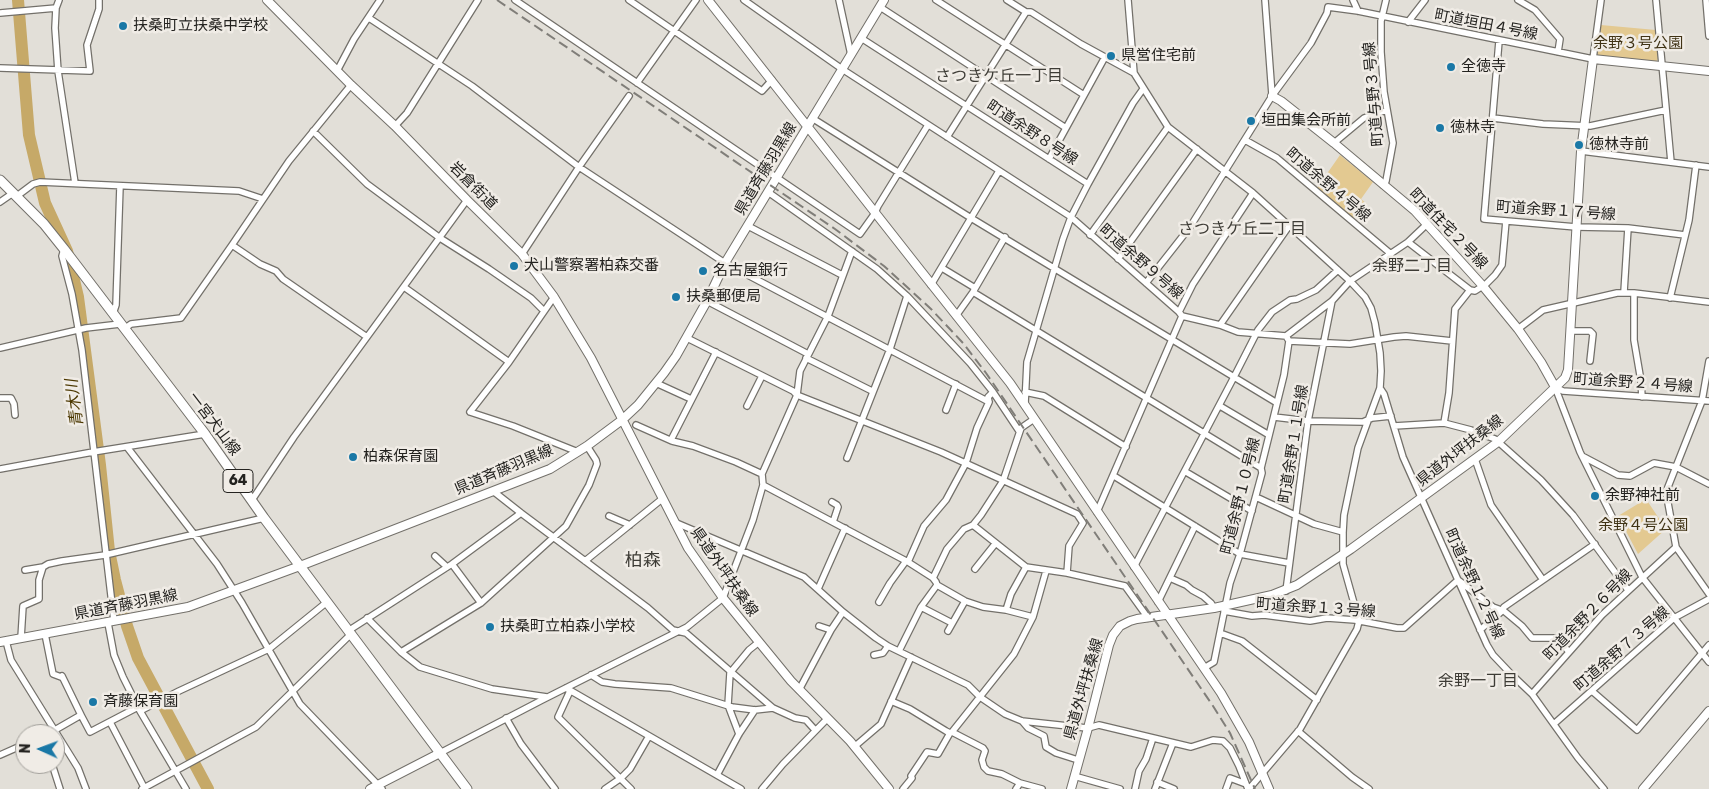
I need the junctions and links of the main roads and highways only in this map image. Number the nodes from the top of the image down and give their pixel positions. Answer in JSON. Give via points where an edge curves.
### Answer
{"nodes":[{"id":1,"x":268,"y":0,"type":"edge"},
{"id":2,"x":708,"y":0,"type":"edge"},
{"id":3,"x":882,"y":4,"type":"edge"},
{"id":4,"x":1709,"y":71,"type":"edge"},
{"id":5,"x":1272,"y":96,"type":"road end"},
{"id":6,"x":810,"y":122,"type":"junction"},
{"id":7,"x":0,"y":180,"type":"edge"},
{"id":8,"x":1555,"y":387,"type":"junction"},
{"id":9,"x":622,"y":420,"type":"junction"},
{"id":10,"x":300,"y":566,"type":"junction"},
{"id":11,"x":1167,"y":615,"type":"junction"},
{"id":12,"x":3,"y":641,"type":"edge"},
{"id":13,"x":1709,"y":712,"type":"edge"},
{"id":14,"x":440,"y":752,"type":"junction"},
{"id":15,"x":880,"y":786,"type":"edge"},
{"id":16,"x":380,"y":787,"type":"edge"},
{"id":17,"x":370,"y":789,"type":"edge"},
{"id":18,"x":467,"y":789,"type":"edge"},
{"id":19,"x":888,"y":789,"type":"edge"},
{"id":20,"x":1070,"y":789,"type":"edge"},
{"id":21,"x":1271,"y":789,"type":"edge"},
{"id":22,"x":1643,"y":789,"type":"edge"}],
"edges":[{"from":1,"to":9,"type":"main road","name":"岩倉街道","via":[[522,254],[554,297],[591,358]]},
{"from":2,"to":6,"type":"main road"},
{"from":3,"to":6,"type":"main road","name":"県道斉藤羽黒線"},
{"from":4,"to":8,"type":"main road","name":"県道外坪扶桑線","via":[[1593,59],[1581,150],[1568,370]]},
{"from":5,"to":8,"type":"main road","name":"町道住宅２号線","via":[[1415,211],[1518,329]]},
{"from":6,"to":9,"type":"main road","name":"県道斉藤羽黒線","via":[[725,263],[687,338],[656,383]]},
{"from":6,"to":11,"type":"main road","via":[[875,213],[994,361]]},
{"from":7,"to":10,"type":"main road","name":"一宮犬山線","number":"64","via":[[44,224],[205,434]]},
{"from":8,"to":11,"type":"main road","name":"県道外坪扶桑線","via":[[1498,442],[1302,582],[1286,591],[1225,608]]},
{"from":9,"to":10,"type":"main road","name":"県道斉藤羽黒線","via":[[550,469]]},
{"from":9,"to":15,"type":"main road","name":"県道外坪扶桑線","via":[[688,548],[799,690],[854,747]]},
{"from":10,"to":12,"type":"main road","name":"県道斉藤羽黒線","via":[[188,607]]},
{"from":10,"to":14,"type":"main road","name":"一宮犬山線","number":"64"},
{"from":11,"to":20,"type":"main road","name":"県道外坪扶桑線","via":[[1125,623],[1114,635]]},
{"from":11,"to":21,"type":"main road","via":[[1239,723]]},
{"from":13,"to":22,"type":"main road"},
{"from":14,"to":16,"type":"main road"},
{"from":14,"to":18,"type":"main road","name":"一宮犬山線","number":"64"},
{"from":15,"to":19,"type":"main road","name":"県道外坪扶桑線"},
{"from":16,"to":17,"type":"main road"}]}
